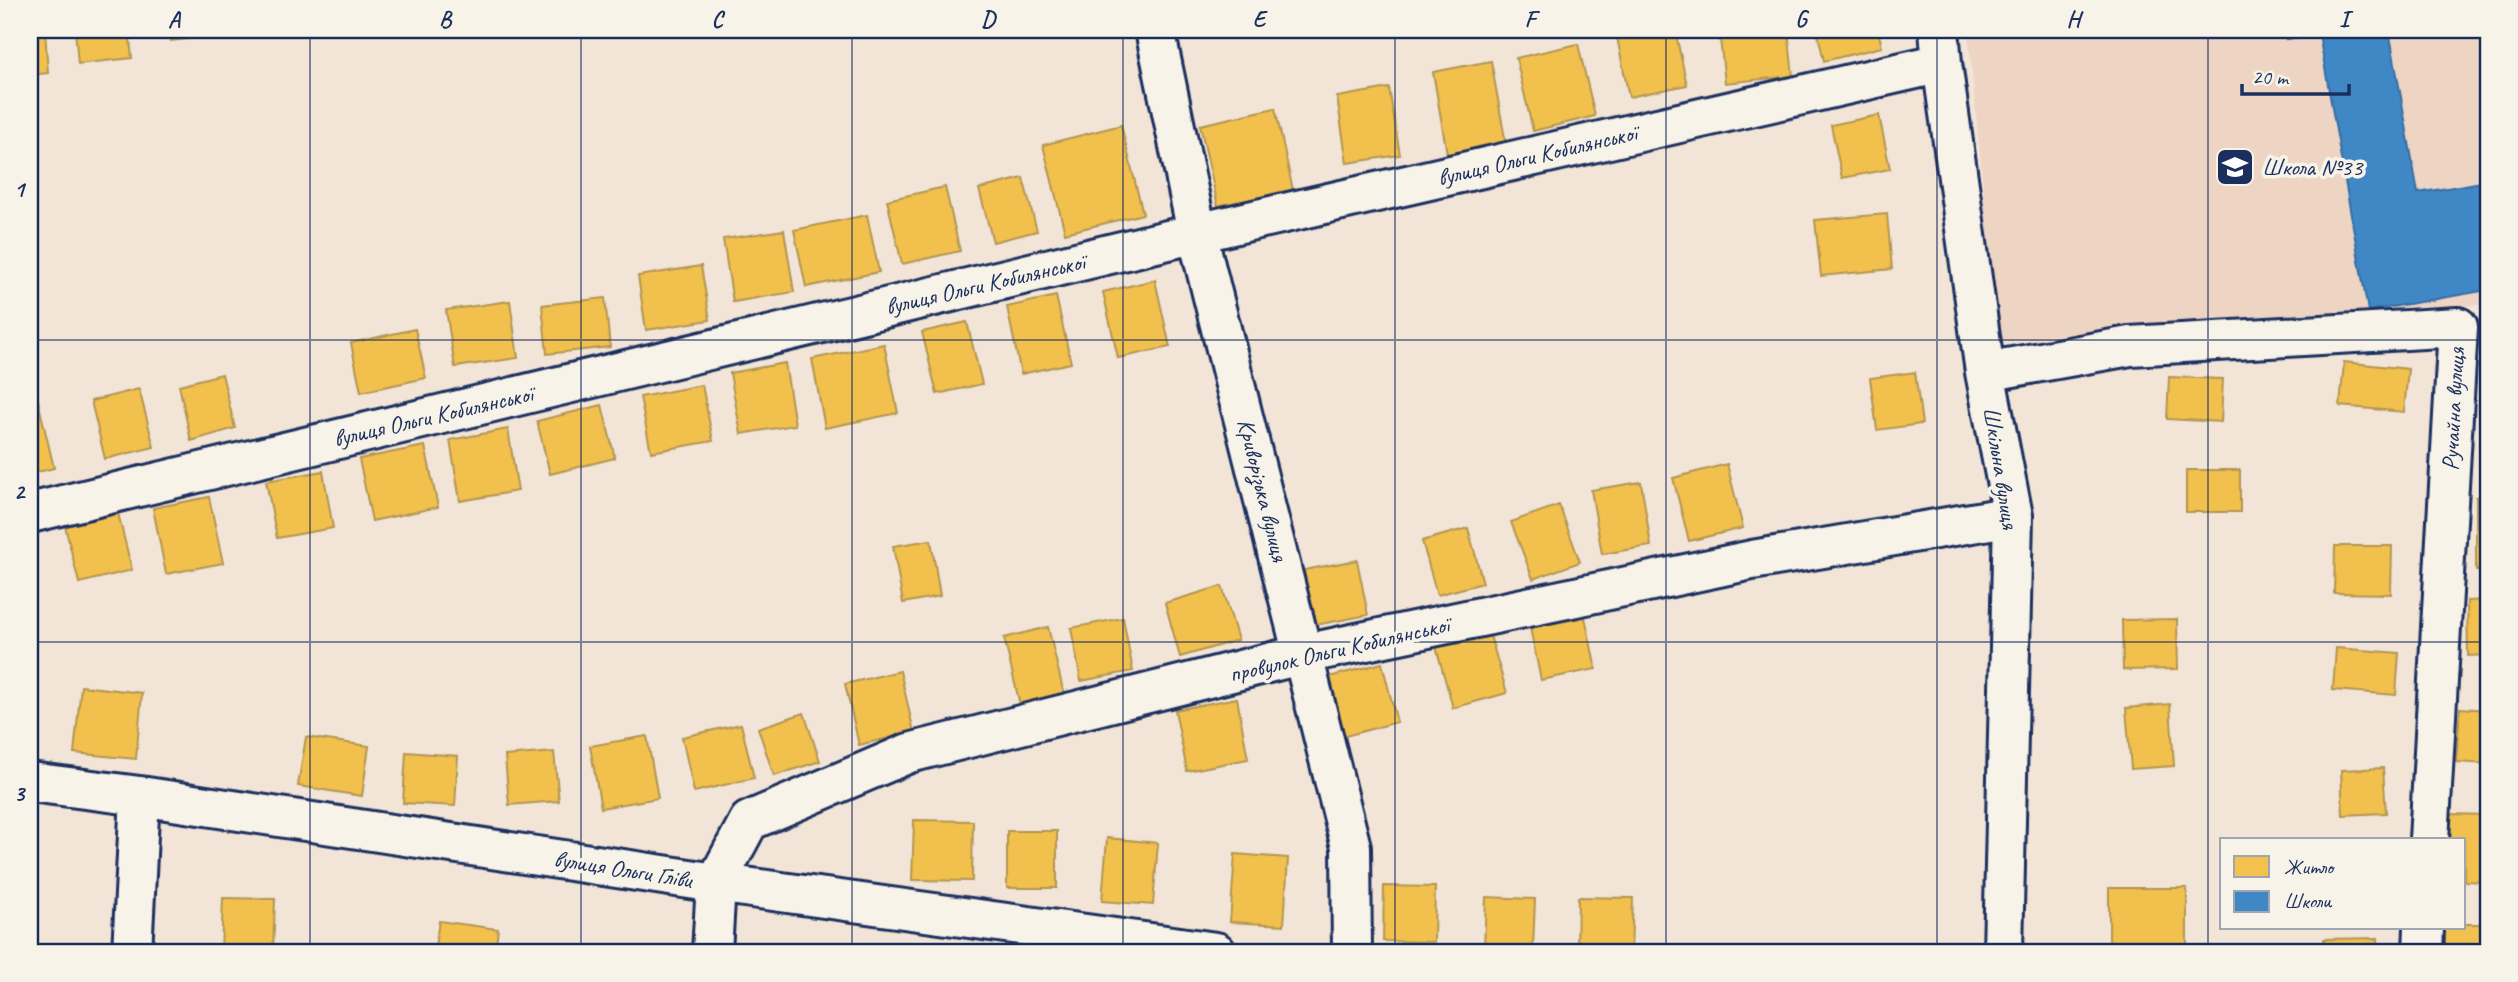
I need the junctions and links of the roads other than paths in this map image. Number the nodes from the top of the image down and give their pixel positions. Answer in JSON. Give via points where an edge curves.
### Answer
{"nodes":[{"id":1,"x":1155,"y":30,"type":"edge"},
{"id":2,"x":1940,"y":46,"type":"edge"},
{"id":3,"x":1197,"y":233,"type":"junction"},
{"id":4,"x":1985,"y":372,"type":"junction"},
{"id":5,"x":30,"y":513,"type":"edge"},
{"id":6,"x":2013,"y":516,"type":"junction"},
{"id":7,"x":1304,"y":654,"type":"junction"},
{"id":8,"x":30,"y":782,"type":"edge"},
{"id":9,"x":140,"y":796,"type":"junction"},
{"id":10,"x":2429,"y":838,"type":"edge"},
{"id":11,"x":716,"y":883,"type":"junction"},
{"id":12,"x":2424,"y":930,"type":"edge"},
{"id":13,"x":132,"y":952,"type":"edge"},
{"id":14,"x":712,"y":952,"type":"edge"},
{"id":15,"x":1216,"y":952,"type":"edge"},
{"id":16,"x":1352,"y":952,"type":"edge"},
{"id":17,"x":2003,"y":952,"type":"edge"},
{"id":18,"x":2423,"y":952,"type":"edge"}],
"edges":[{"from":1,"to":3,"type":"street","name":"Криворізька вулиця"},
{"from":2,"to":3,"type":"street","name":"вулиця Ольги Кобилянської"},
{"from":2,"to":4,"type":"street","name":"Шкільна вулиця"},
{"from":3,"to":5,"type":"street","name":"вулиця Ольги Кобилянської"},
{"from":3,"to":7,"type":"street","name":"Криворізька вулиця"},
{"from":4,"to":6,"type":"street","name":"Шкільна вулиця"},
{"from":4,"to":10,"type":"street","name":"Ручайна вулиця","via":[[2130,346],[2458,327]]},
{"from":6,"to":7,"type":"street","name":"провулок Ольги Кобилянської","via":[[1752,559]]},
{"from":6,"to":17,"type":"street","name":"Шкільна вулиця"},
{"from":7,"to":11,"type":"street","name":"провулок Ольги Кобилянської","via":[[909,753],[749,821]]},
{"from":7,"to":16,"type":"street","name":"Криворізька вулиця","via":[[1351,847]]},
{"from":8,"to":9,"type":"street","name":"вулиця Ольги Гліви"},
{"from":9,"to":11,"type":"street","name":"вулиця Ольги Гліви"},
{"from":9,"to":13,"type":"street"},
{"from":11,"to":14,"type":"street"},
{"from":11,"to":15,"type":"street","name":"вулиця Ольги Гліви"},
{"from":12,"to":18,"type":"street"}]}
